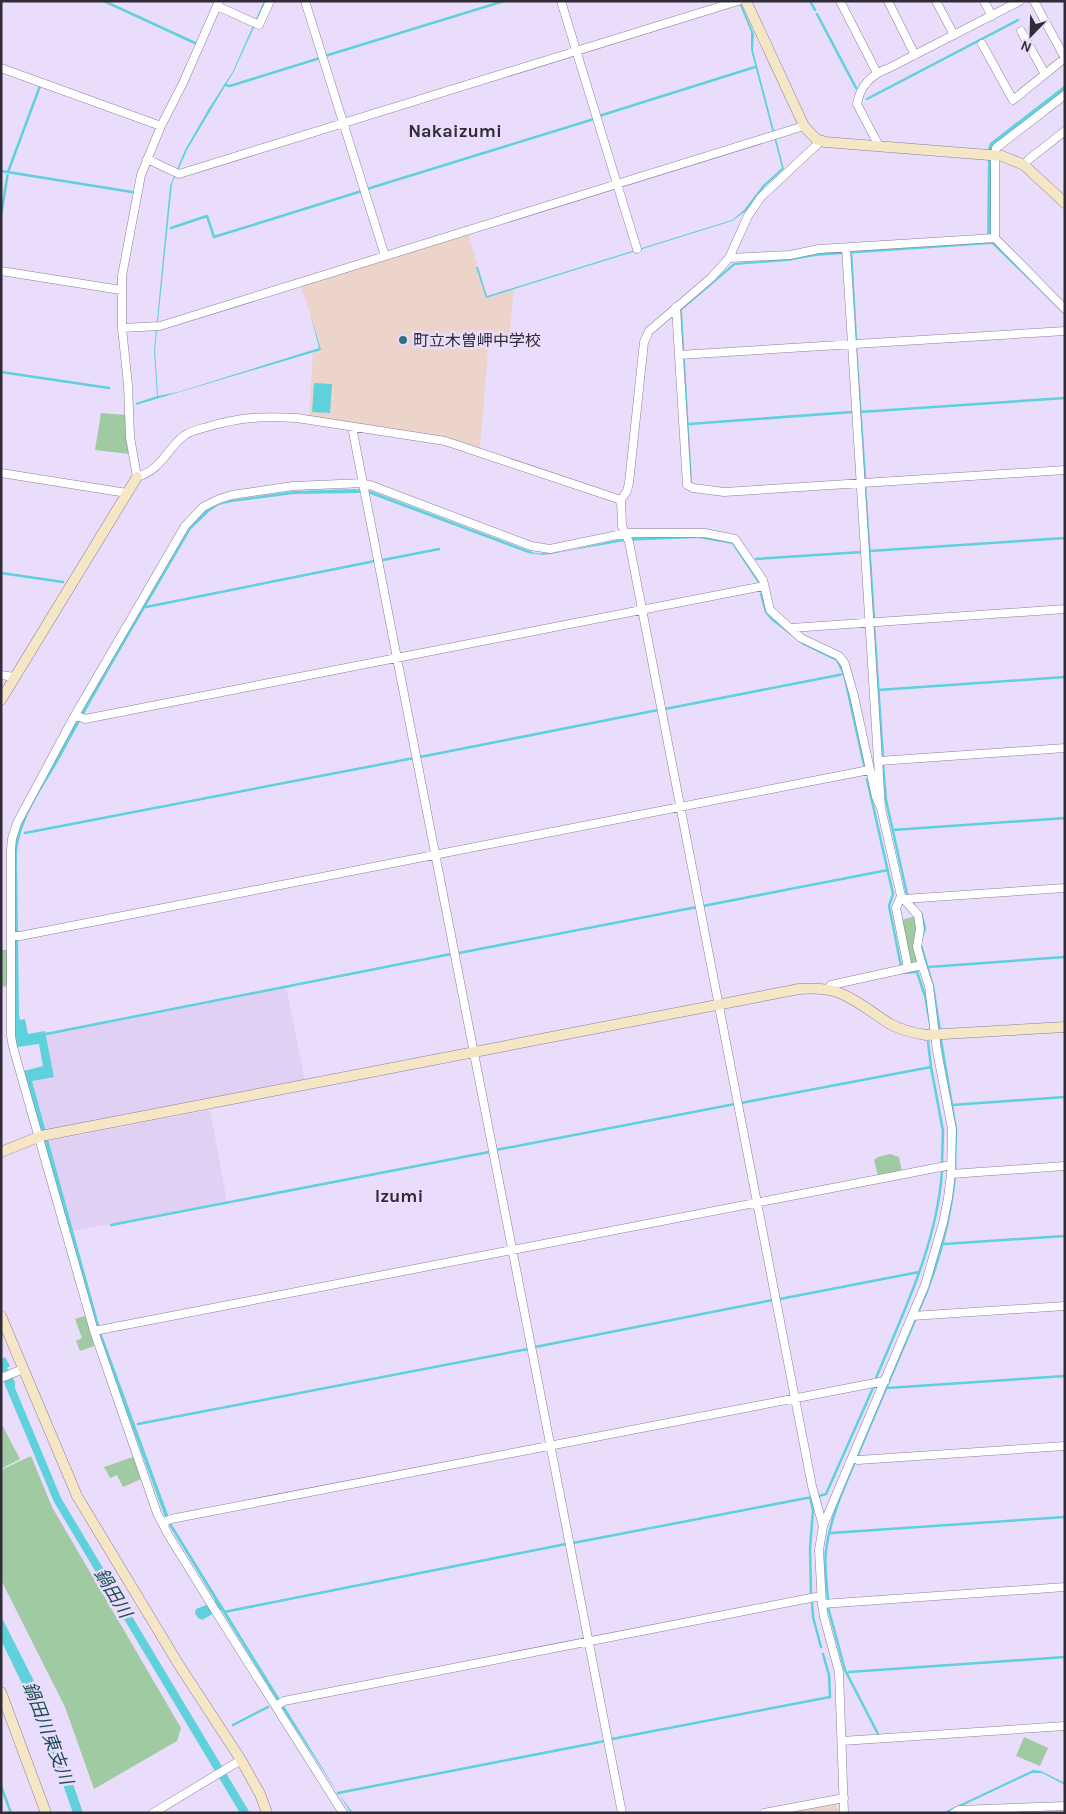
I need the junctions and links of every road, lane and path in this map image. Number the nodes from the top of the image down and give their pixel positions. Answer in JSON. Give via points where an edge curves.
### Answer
{"nodes":[{"id":1,"x":270,"y":1,"type":"edge"},
{"id":2,"x":305,"y":1,"type":"edge"},
{"id":3,"x":561,"y":1,"type":"edge"},
{"id":4,"x":738,"y":1,"type":"edge"},
{"id":5,"x":746,"y":1,"type":"edge"},
{"id":6,"x":840,"y":1,"type":"edge"},
{"id":7,"x":888,"y":1,"type":"edge"},
{"id":8,"x":936,"y":1,"type":"edge"},
{"id":9,"x":984,"y":1,"type":"edge"},
{"id":10,"x":1020,"y":1,"type":"edge"},
{"id":11,"x":1034,"y":1,"type":"edge"},
{"id":12,"x":218,"y":4,"type":"edge"},
{"id":13,"x":992,"y":16,"type":"junction"},
{"id":14,"x":1021,"y":30,"type":"dead end"},
{"id":15,"x":954,"y":35,"type":"junction"},
{"id":16,"x":982,"y":44,"type":"dead end"},
{"id":17,"x":577,"y":52,"type":"junction"},
{"id":18,"x":915,"y":55,"type":"junction"},
{"id":19,"x":1,"y":68,"type":"edge"},
{"id":20,"x":876,"y":72,"type":"junction"},
{"id":21,"x":1045,"y":74,"type":"junction"},
{"id":22,"x":1065,"y":95,"type":"edge"},
{"id":23,"x":343,"y":124,"type":"junction"},
{"id":24,"x":161,"y":126,"type":"junction"},
{"id":25,"x":804,"y":126,"type":"junction"},
{"id":26,"x":1065,"y":131,"type":"edge"},
{"id":27,"x":821,"y":141,"type":"junction"},
{"id":28,"x":879,"y":146,"type":"junction"},
{"id":29,"x":991,"y":155,"type":"junction"},
{"id":30,"x":147,"y":160,"type":"junction"},
{"id":31,"x":1024,"y":165,"type":"junction"},
{"id":32,"x":617,"y":184,"type":"junction"},
{"id":33,"x":1065,"y":203,"type":"edge"},
{"id":34,"x":991,"y":238,"type":"junction"},
{"id":35,"x":637,"y":249,"type":"dead end"},
{"id":36,"x":846,"y":251,"type":"junction"},
{"id":37,"x":385,"y":256,"type":"junction"},
{"id":38,"x":729,"y":258,"type":"junction"},
{"id":39,"x":1,"y":272,"type":"edge"},
{"id":40,"x":121,"y":290,"type":"junction"},
{"id":41,"x":676,"y":307,"type":"junction"},
{"id":42,"x":1065,"y":309,"type":"edge"},
{"id":43,"x":122,"y":328,"type":"junction"},
{"id":44,"x":1065,"y":331,"type":"edge"},
{"id":45,"x":852,"y":344,"type":"junction"},
{"id":46,"x":682,"y":355,"type":"junction"},
{"id":47,"x":352,"y":427,"type":"junction"},
{"id":48,"x":1065,"y":470,"type":"edge"},
{"id":49,"x":1,"y":473,"type":"edge"},
{"id":50,"x":137,"y":477,"type":"junction"},
{"id":51,"x":861,"y":483,"type":"junction"},
{"id":52,"x":365,"y":488,"type":"junction"},
{"id":53,"x":127,"y":492,"type":"junction"},
{"id":54,"x":621,"y":500,"type":"junction"},
{"id":55,"x":628,"y":537,"type":"junction"},
{"id":56,"x":764,"y":586,"type":"junction"},
{"id":57,"x":1065,"y":609,"type":"edge"},
{"id":58,"x":642,"y":610,"type":"junction"},
{"id":59,"x":870,"y":622,"type":"junction"},
{"id":60,"x":791,"y":628,"type":"junction"},
{"id":61,"x":398,"y":659,"type":"junction"},
{"id":62,"x":1,"y":675,"type":"edge"},
{"id":63,"x":14,"y":677,"type":"junction"},
{"id":64,"x":1,"y":700,"type":"edge"},
{"id":65,"x":79,"y":717,"type":"junction"},
{"id":66,"x":1065,"y":748,"type":"edge"},
{"id":67,"x":879,"y":761,"type":"junction"},
{"id":68,"x":870,"y":770,"type":"junction"},
{"id":69,"x":680,"y":807,"type":"junction"},
{"id":70,"x":881,"y":808,"type":"junction"},
{"id":71,"x":436,"y":855,"type":"junction"},
{"id":72,"x":1065,"y":888,"type":"edge"},
{"id":73,"x":906,"y":898,"type":"junction"},
{"id":74,"x":15,"y":936,"type":"junction"},
{"id":75,"x":922,"y":965,"type":"junction"},
{"id":76,"x":908,"y":968,"type":"junction"},
{"id":77,"x":827,"y":990,"type":"junction"},
{"id":78,"x":719,"y":1005,"type":"junction"},
{"id":79,"x":1065,"y":1027,"type":"edge"},
{"id":80,"x":936,"y":1036,"type":"junction"},
{"id":81,"x":473,"y":1052,"type":"junction"},
{"id":82,"x":43,"y":1136,"type":"junction"},
{"id":83,"x":1,"y":1152,"type":"edge"},
{"id":84,"x":951,"y":1165,"type":"junction"},
{"id":85,"x":1065,"y":1166,"type":"edge"},
{"id":86,"x":951,"y":1174,"type":"junction"},
{"id":87,"x":758,"y":1202,"type":"junction"},
{"id":88,"x":512,"y":1250,"type":"junction"},
{"id":89,"x":1065,"y":1306,"type":"edge"},
{"id":90,"x":1,"y":1316,"type":"edge"},
{"id":91,"x":912,"y":1316,"type":"junction"},
{"id":92,"x":97,"y":1330,"type":"junction"},
{"id":93,"x":18,"y":1371,"type":"junction"},
{"id":94,"x":1,"y":1378,"type":"edge"},
{"id":95,"x":884,"y":1381,"type":"junction"},
{"id":96,"x":796,"y":1398,"type":"junction"},
{"id":97,"x":551,"y":1446,"type":"junction"},
{"id":98,"x":1065,"y":1446,"type":"edge"},
{"id":99,"x":852,"y":1458,"type":"junction"},
{"id":100,"x":166,"y":1522,"type":"junction"},
{"id":101,"x":823,"y":1526,"type":"junction"},
{"id":102,"x":1065,"y":1587,"type":"edge"},
{"id":103,"x":821,"y":1600,"type":"junction"},
{"id":104,"x":589,"y":1642,"type":"junction"},
{"id":105,"x":3,"y":1699,"type":"edge"},
{"id":106,"x":279,"y":1704,"type":"junction"},
{"id":107,"x":1065,"y":1726,"type":"edge"},
{"id":108,"x":842,"y":1742,"type":"junction"},
{"id":109,"x":241,"y":1760,"type":"junction"},
{"id":110,"x":844,"y":1798,"type":"junction"},
{"id":111,"x":1065,"y":1806,"type":"edge"},
{"id":112,"x":46,"y":1813,"type":"edge"},
{"id":113,"x":152,"y":1813,"type":"edge"},
{"id":114,"x":267,"y":1813,"type":"edge"},
{"id":115,"x":344,"y":1813,"type":"edge"},
{"id":116,"x":622,"y":1813,"type":"edge"},
{"id":117,"x":764,"y":1813,"type":"edge"},
{"id":118,"x":844,"y":1813,"type":"edge"},
{"id":119,"x":954,"y":1813,"type":"edge"}],
"edges":[{"from":1,"to":12,"type":"street","via":[[259,25]]},
{"from":2,"to":23,"type":"street"},
{"from":3,"to":17,"type":"street"},
{"from":4,"to":17,"type":"street"},
{"from":5,"to":25,"type":"street"},
{"from":6,"to":20,"type":"street"},
{"from":7,"to":18,"type":"street"},
{"from":8,"to":15,"type":"street"},
{"from":9,"to":13,"type":"street"},
{"from":10,"to":13,"type":"street"},
{"from":11,"to":21,"type":"street","via":[[1065,58]]},
{"from":12,"to":24,"type":"street"},
{"from":13,"to":15,"type":"street"},
{"from":14,"to":21,"type":"street"},
{"from":15,"to":18,"type":"street"},
{"from":16,"to":21,"type":"street","via":[[1013,100]]},
{"from":17,"to":23,"type":"street"},
{"from":17,"to":32,"type":"street"},
{"from":18,"to":20,"type":"street"},
{"from":19,"to":24,"type":"street"},
{"from":20,"to":28,"type":"street","via":[[870,77],[857,104]]},
{"from":22,"to":29,"type":"street"},
{"from":23,"to":30,"type":"street","via":[[176,172]]},
{"from":23,"to":37,"type":"street"},
{"from":24,"to":30,"type":"street"},
{"from":25,"to":27,"type":"street"},
{"from":25,"to":32,"type":"street"},
{"from":26,"to":31,"type":"street"},
{"from":27,"to":28,"type":"street"},
{"from":27,"to":38,"type":"street","via":[[761,197],[748,216]]},
{"from":28,"to":29,"type":"street"},
{"from":29,"to":31,"type":"street"},
{"from":29,"to":34,"type":"street"},
{"from":30,"to":40,"type":"street","via":[[137,194]]},
{"from":31,"to":33,"type":"street"},
{"from":32,"to":35,"type":"street"},
{"from":32,"to":37,"type":"street"},
{"from":34,"to":36,"type":"street"},
{"from":34,"to":42,"type":"street"},
{"from":36,"to":38,"type":"street","via":[[819,249]]},
{"from":36,"to":45,"type":"street"},
{"from":37,"to":43,"type":"street","via":[[158,326]]},
{"from":38,"to":41,"type":"street","via":[[712,278]]},
{"from":39,"to":40,"type":"street"},
{"from":40,"to":43,"type":"street"},
{"from":41,"to":46,"type":"street"},
{"from":41,"to":54,"type":"street","via":[[652,327],[644,342],[629,483]]},
{"from":43,"to":50,"type":"street","via":[[130,437]]},
{"from":44,"to":45,"type":"street"},
{"from":45,"to":46,"type":"street"},
{"from":45,"to":51,"type":"street"},
{"from":46,"to":51,"type":"street","via":[[687,485],[724,492]]},
{"from":47,"to":50,"type":"street","via":[[275,416],[230,420],[185,435],[160,463]]},
{"from":47,"to":52,"type":"street"},
{"from":47,"to":54,"type":"street","via":[[445,441]]},
{"from":48,"to":51,"type":"street"},
{"from":49,"to":53,"type":"street"},
{"from":50,"to":53,"type":"street"},
{"from":51,"to":59,"type":"street"},
{"from":52,"to":55,"type":"street","via":[[370,485],[531,546],[556,548]]},
{"from":52,"to":61,"type":"street"},
{"from":52,"to":65,"type":"street","via":[[293,486],[232,495],[210,502],[196,512],[185,526]]},
{"from":53,"to":63,"type":"street"},
{"from":54,"to":55,"type":"street","via":[[622,526]]},
{"from":55,"to":56,"type":"street","via":[[705,533],[735,539]]},
{"from":55,"to":58,"type":"street"},
{"from":56,"to":58,"type":"street"},
{"from":56,"to":60,"type":"street","via":[[770,610]]},
{"from":57,"to":59,"type":"street"},
{"from":58,"to":61,"type":"street"},
{"from":58,"to":69,"type":"street"},
{"from":59,"to":60,"type":"street"},
{"from":59,"to":67,"type":"street"},
{"from":60,"to":68,"type":"street","via":[[801,638],[842,660],[849,674]]},
{"from":61,"to":65,"type":"street"},
{"from":61,"to":71,"type":"street"},
{"from":62,"to":63,"type":"street"},
{"from":63,"to":64,"type":"street"},
{"from":65,"to":74,"type":"street","via":[[14,830],[11,849]]},
{"from":66,"to":67,"type":"street"},
{"from":67,"to":70,"type":"street"},
{"from":68,"to":69,"type":"street"},
{"from":68,"to":70,"type":"street"},
{"from":69,"to":71,"type":"street"},
{"from":69,"to":78,"type":"street"},
{"from":70,"to":73,"type":"street"},
{"from":71,"to":74,"type":"street"},
{"from":71,"to":81,"type":"street"},
{"from":72,"to":73,"type":"street"},
{"from":73,"to":75,"type":"street","via":[[918,915],[917,948]]},
{"from":73,"to":76,"type":"street","via":[[896,908]]},
{"from":74,"to":82,"type":"street","via":[[11,1036]]},
{"from":75,"to":76,"type":"street"},
{"from":75,"to":80,"type":"street","via":[[929,986]]},
{"from":76,"to":77,"type":"street","via":[[832,985]]},
{"from":77,"to":78,"type":"street","via":[[799,989]]},
{"from":77,"to":80,"type":"street","via":[[846,996],[899,1028]]},
{"from":78,"to":81,"type":"street"},
{"from":78,"to":87,"type":"street"},
{"from":79,"to":80,"type":"street"},
{"from":80,"to":84,"type":"street","via":[[952,1128]]},
{"from":81,"to":82,"type":"street"},
{"from":81,"to":88,"type":"street"},
{"from":82,"to":83,"type":"street"},
{"from":82,"to":92,"type":"street"},
{"from":84,"to":86,"type":"street"},
{"from":84,"to":87,"type":"street"},
{"from":85,"to":86,"type":"street"},
{"from":86,"to":91,"type":"street","via":[[943,1223]]},
{"from":87,"to":88,"type":"street"},
{"from":87,"to":96,"type":"street"},
{"from":88,"to":92,"type":"street"},
{"from":88,"to":97,"type":"street"},
{"from":89,"to":91,"type":"street"},
{"from":90,"to":93,"type":"street"},
{"from":91,"to":95,"type":"street"},
{"from":92,"to":100,"type":"street","via":[[118,1403]]},
{"from":93,"to":94,"type":"street"},
{"from":93,"to":109,"type":"street","via":[[88,1516]]},
{"from":95,"to":96,"type":"street"},
{"from":95,"to":99,"type":"street"},
{"from":96,"to":97,"type":"street"},
{"from":96,"to":101,"type":"street","via":[[812,1486]]},
{"from":97,"to":100,"type":"street"},
{"from":97,"to":104,"type":"street"},
{"from":98,"to":99,"type":"street"},
{"from":99,"to":101,"type":"street"},
{"from":100,"to":106,"type":"street","via":[[210,1603]]},
{"from":101,"to":103,"type":"street","via":[[819,1550]]},
{"from":102,"to":103,"type":"street"},
{"from":103,"to":104,"type":"street"},
{"from":103,"to":108,"type":"street","via":[[839,1672]]},
{"from":104,"to":106,"type":"street"},
{"from":104,"to":116,"type":"street"},
{"from":105,"to":112,"type":"street"},
{"from":106,"to":115,"type":"street"},
{"from":107,"to":108,"type":"street"},
{"from":108,"to":110,"type":"street"},
{"from":109,"to":113,"type":"street"},
{"from":109,"to":114,"type":"street"},
{"from":110,"to":117,"type":"street"},
{"from":110,"to":118,"type":"street"},
{"from":111,"to":119,"type":"street","via":[[959,1810]]}]}
